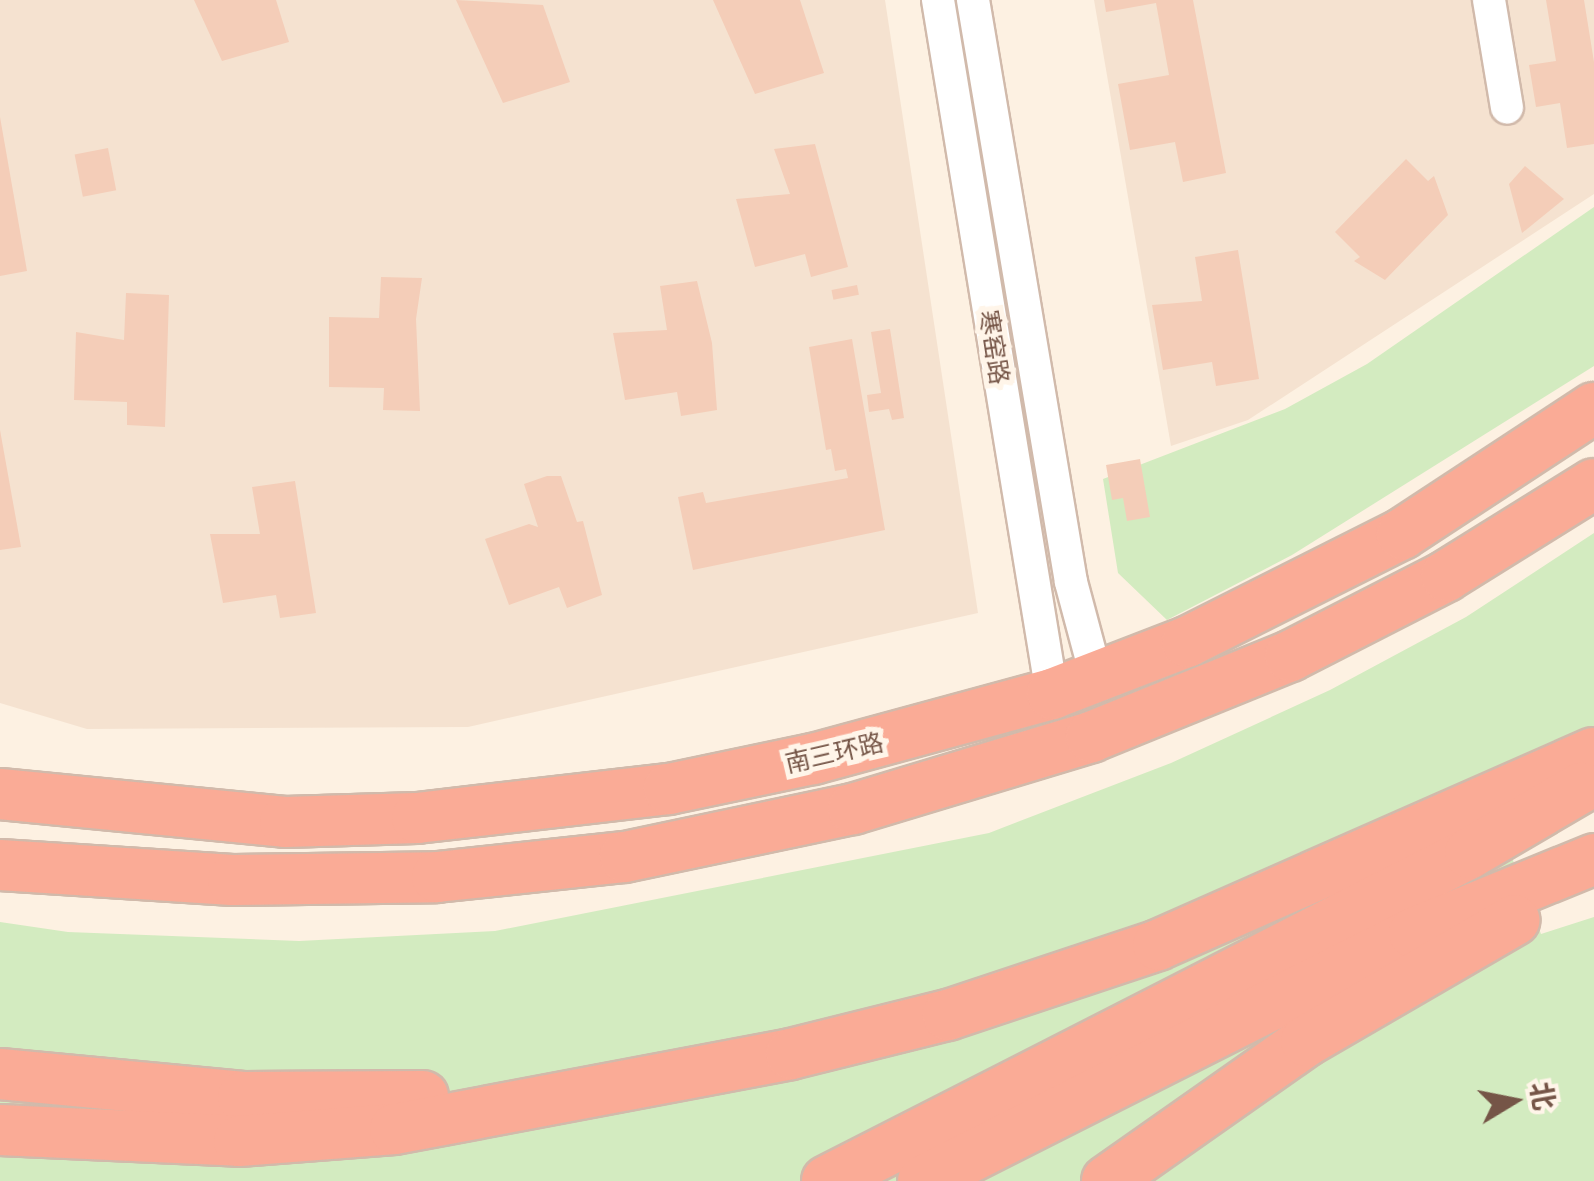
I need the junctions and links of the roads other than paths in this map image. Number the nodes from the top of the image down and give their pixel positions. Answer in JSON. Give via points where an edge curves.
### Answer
{"nodes":[{"id":1,"x":938,"y":0,"type":"edge"},
{"id":2,"x":974,"y":0,"type":"edge"},
{"id":3,"x":1488,"y":0,"type":"edge"},
{"id":4,"x":1507,"y":108,"type":"dead end"},
{"id":5,"x":1594,"y":408,"type":"edge"},
{"id":6,"x":1594,"y":484,"type":"edge"},
{"id":7,"x":1074,"y":686,"type":"junction"},
{"id":8,"x":1594,"y":754,"type":"edge"},
{"id":9,"x":1594,"y":780,"type":"edge"},
{"id":10,"x":0,"y":794,"type":"edge"},
{"id":11,"x":1594,"y":860,"type":"edge"},
{"id":12,"x":0,"y":865,"type":"edge"},
{"id":13,"x":1594,"y":876,"type":"edge"},
{"id":14,"x":0,"y":1074,"type":"edge"},
{"id":15,"x":628,"y":1082,"type":"junction"},
{"id":16,"x":0,"y":1130,"type":"edge"},
{"id":17,"x":827,"y":1181,"type":"edge"},
{"id":18,"x":923,"y":1181,"type":"edge"},
{"id":19,"x":1107,"y":1181,"type":"edge"}],
"edges":[{"from":1,"to":7,"type":"street","name":"寒窑路"},
{"from":2,"to":7,"type":"street","name":"寒窑路","via":[[1071,582]]},
{"from":3,"to":4,"type":"street"},
{"from":5,"to":7,"type":"highway","name":"南三环路","via":[[1402,534],[1187,642]]},
{"from":6,"to":12,"type":"highway","via":[[1446,576],[1290,656],[1091,737],[853,810],[625,857],[436,877],[233,880]]},
{"from":7,"to":10,"type":"highway","name":"南三环路","via":[[669,789],[496,812],[285,822]]},
{"from":8,"to":15,"type":"highway","via":[[1218,922],[1018,994],[792,1054]]},
{"from":9,"to":17,"type":"highway","via":[[1453,862]]},
{"from":11,"to":18,"type":"highway","via":[[1414,933]]},
{"from":13,"to":19,"type":"highway","via":[[1306,1041]]},
{"from":14,"to":15,"type":"highway","via":[[243,1097],[402,1097]]},
{"from":15,"to":16,"type":"highway","via":[[395,1129],[323,1135],[239,1141]]}]}
